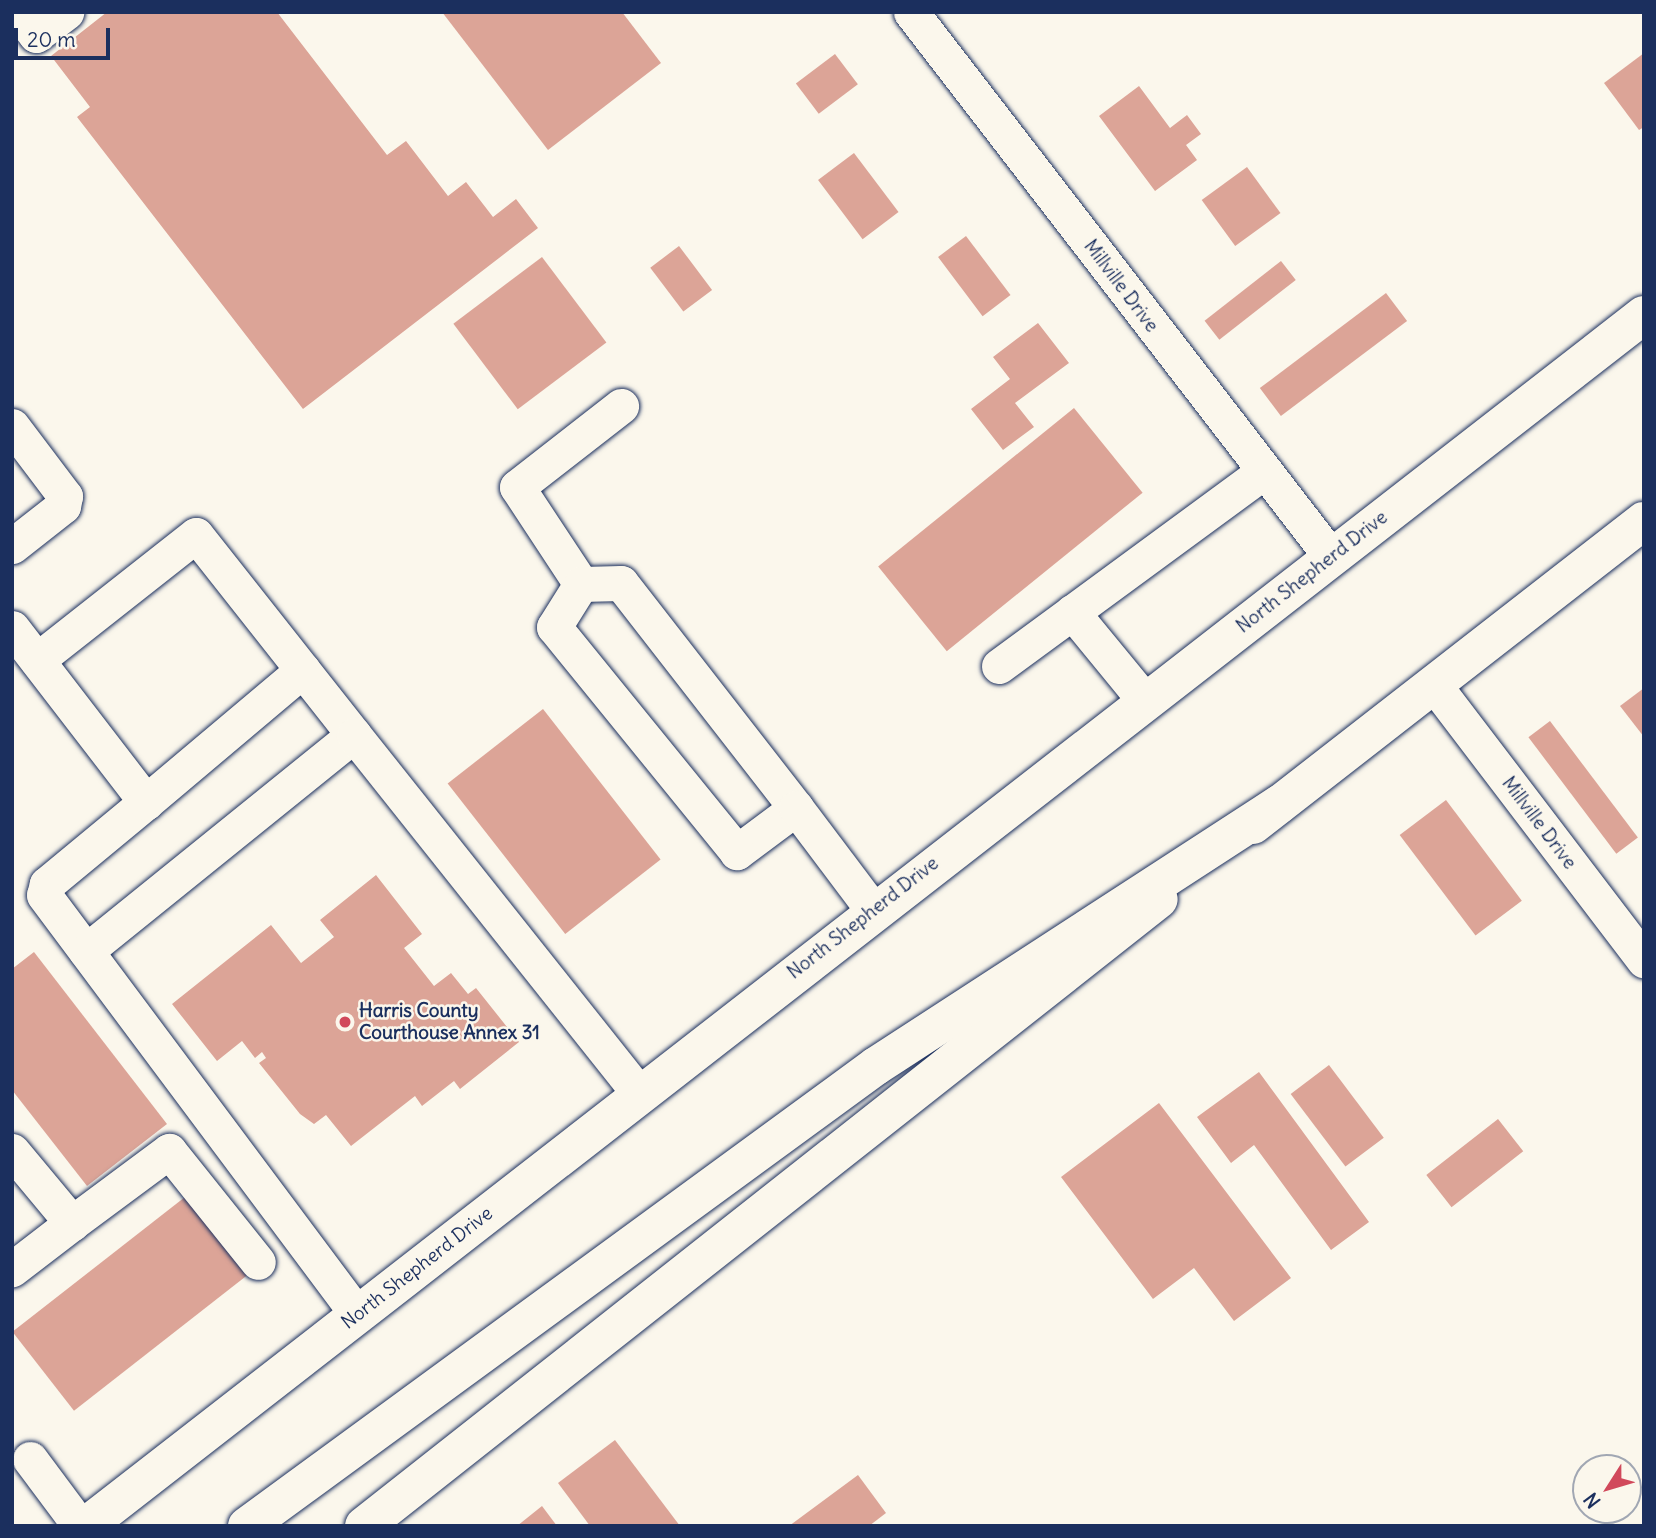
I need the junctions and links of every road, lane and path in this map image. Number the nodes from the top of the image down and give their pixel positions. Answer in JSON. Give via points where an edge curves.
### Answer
{"nodes":[{"id":1,"x":18,"y":12,"type":"edge"},
{"id":2,"x":65,"y":12,"type":"edge"},
{"id":3,"x":911,"y":12,"type":"edge"},
{"id":4,"x":1644,"y":315,"type":"edge"},
{"id":5,"x":621,"y":406,"type":"dead end"},
{"id":6,"x":12,"y":426,"type":"edge"},
{"id":7,"x":1263,"y":472,"type":"junction"},
{"id":8,"x":1644,"y":521,"type":"edge"},
{"id":9,"x":12,"y":546,"type":"edge"},
{"id":10,"x":1332,"y":558,"type":"junction"},
{"id":11,"x":581,"y":584,"type":"junction"},
{"id":12,"x":1072,"y":612,"type":"junction"},
{"id":13,"x":12,"y":628,"type":"edge"},
{"id":14,"x":37,"y":660,"type":"junction"},
{"id":15,"x":999,"y":666,"type":"dead end"},
{"id":16,"x":303,"y":670,"type":"junction"},
{"id":17,"x":1435,"y":686,"type":"junction"},
{"id":18,"x":1145,"y":701,"type":"junction"},
{"id":19,"x":354,"y":735,"type":"junction"},
{"id":20,"x":146,"y":802,"type":"junction"},
{"id":21,"x":1279,"y":804,"type":"junction"},
{"id":22,"x":796,"y":807,"type":"junction"},
{"id":23,"x":873,"y":909,"type":"junction"},
{"id":24,"x":86,"y":951,"type":"junction"},
{"id":25,"x":1644,"y":960,"type":"edge"},
{"id":26,"x":639,"y":1094,"type":"junction"},
{"id":27,"x":12,"y":1151,"type":"edge"},
{"id":28,"x":72,"y":1223,"type":"junction"},
{"id":29,"x":258,"y":1262,"type":"dead end"},
{"id":30,"x":12,"y":1269,"type":"edge"},
{"id":31,"x":358,"y":1314,"type":"junction"},
{"id":32,"x":18,"y":1455,"type":"edge"},
{"id":33,"x":80,"y":1526,"type":"edge"},
{"id":34,"x":86,"y":1526,"type":"edge"},
{"id":35,"x":247,"y":1526,"type":"edge"},
{"id":36,"x":365,"y":1526,"type":"edge"}],
"edges":[{"from":1,"to":2,"type":"street","via":[[36,35]]},
{"from":3,"to":7,"type":"street","name":"Millville Drive"},
{"from":4,"to":10,"type":"main road","name":"North Shepherd Drive"},
{"from":5,"to":11,"type":"street","via":[[517,487]]},
{"from":6,"to":9,"type":"street","via":[[65,496],[63,506]]},
{"from":7,"to":10,"type":"street","name":"Millville Drive"},
{"from":7,"to":12,"type":"street"},
{"from":8,"to":17,"type":"main road"},
{"from":10,"to":18,"type":"main road","name":"North Shepherd Drive"},
{"from":11,"to":22,"type":"street","via":[[621,583]]},
{"from":11,"to":22,"type":"street","via":[[554,626],[737,852]]},
{"from":12,"to":15,"type":"street"},
{"from":12,"to":18,"type":"street"},
{"from":13,"to":14,"type":"street"},
{"from":14,"to":16,"type":"street","via":[[196,535]]},
{"from":14,"to":20,"type":"street"},
{"from":16,"to":19,"type":"street"},
{"from":16,"to":20,"type":"street"},
{"from":17,"to":21,"type":"main road"},
{"from":17,"to":25,"type":"street","name":"Millville Drive"},
{"from":18,"to":23,"type":"main road","name":"North Shepherd Drive"},
{"from":19,"to":24,"type":"street"},
{"from":19,"to":26,"type":"street"},
{"from":20,"to":24,"type":"street","via":[[43,889]]},
{"from":21,"to":35,"type":"main road","via":[[854,1081]]},
{"from":21,"to":36,"type":"main road"},
{"from":22,"to":23,"type":"street"},
{"from":23,"to":26,"type":"main road","name":"North Shepherd Drive"},
{"from":24,"to":31,"type":"street"},
{"from":26,"to":31,"type":"main road","name":"North Shepherd Drive"},
{"from":27,"to":28,"type":"street"},
{"from":28,"to":29,"type":"street","via":[[169,1151]]},
{"from":28,"to":30,"type":"street"},
{"from":31,"to":34,"type":"main road","name":"North Shepherd Drive"},
{"from":32,"to":33,"type":"street"}]}
